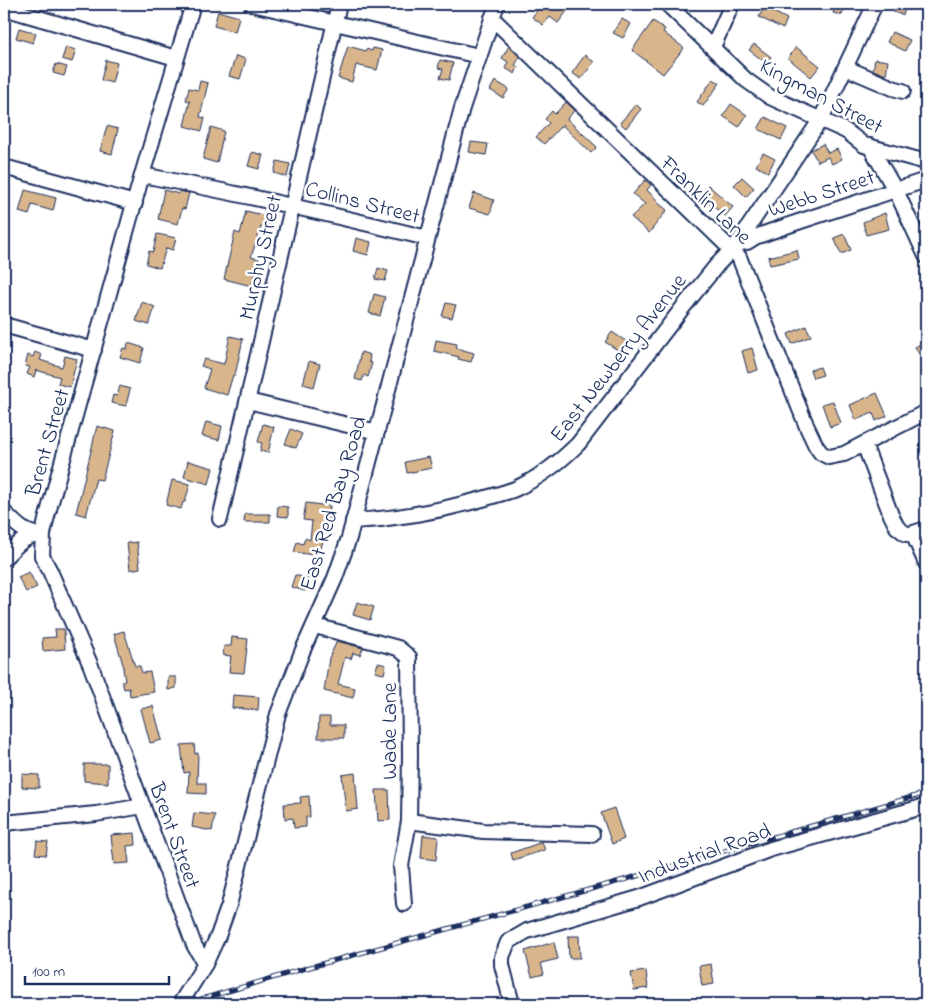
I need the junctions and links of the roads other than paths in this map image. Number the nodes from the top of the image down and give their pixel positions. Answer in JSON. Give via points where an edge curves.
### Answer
{"nodes":[{"id":1,"x":193,"y":4,"type":"edge"},
{"id":2,"x":252,"y":4,"type":"edge"},
{"id":3,"x":339,"y":4,"type":"edge"},
{"id":4,"x":498,"y":4,"type":"edge"},
{"id":5,"x":667,"y":4,"type":"edge"},
{"id":6,"x":732,"y":4,"type":"edge"},
{"id":7,"x":875,"y":4,"type":"edge"},
{"id":8,"x":4,"y":8,"type":"edge"},
{"id":9,"x":492,"y":18,"type":"junction"},
{"id":10,"x":334,"y":23,"type":"junction"},
{"id":11,"x":713,"y":47,"type":"junction"},
{"id":12,"x":479,"y":56,"type":"junction"},
{"id":13,"x":176,"y":58,"type":"junction"},
{"id":14,"x":846,"y":68,"type":"junction"},
{"id":15,"x":903,"y":91,"type":"dead end"},
{"id":16,"x":821,"y":119,"type":"junction"},
{"id":17,"x":870,"y":146,"type":"junction"},
{"id":18,"x":926,"y":162,"type":"edge"},
{"id":19,"x":4,"y":167,"type":"edge"},
{"id":20,"x":142,"y":175,"type":"junction"},
{"id":21,"x":926,"y":180,"type":"edge"},
{"id":22,"x":895,"y":190,"type":"junction"},
{"id":23,"x":134,"y":203,"type":"junction"},
{"id":24,"x":293,"y":206,"type":"junction"},
{"id":25,"x":427,"y":238,"type":"junction"},
{"id":26,"x":735,"y":247,"type":"junction"},
{"id":27,"x":926,"y":256,"type":"edge"},
{"id":28,"x":4,"y":325,"type":"edge"},
{"id":29,"x":94,"y":350,"type":"junction"},
{"id":30,"x":248,"y":401,"type":"junction"},
{"id":31,"x":926,"y":412,"type":"edge"},
{"id":32,"x":377,"y":432,"type":"junction"},
{"id":33,"x":864,"y":444,"type":"junction"},
{"id":34,"x":4,"y":512,"type":"edge"},
{"id":35,"x":220,"y":519,"type":"dead end"},
{"id":36,"x":353,"y":522,"type":"junction"},
{"id":37,"x":920,"y":532,"type":"edge"},
{"id":38,"x":42,"y":536,"type":"junction"},
{"id":39,"x":4,"y":558,"type":"edge"},
{"id":40,"x":926,"y":563,"type":"edge"},
{"id":41,"x":314,"y":626,"type":"junction"},
{"id":42,"x":143,"y":806,"type":"junction"},
{"id":43,"x":926,"y":806,"type":"edge"},
{"id":44,"x":409,"y":821,"type":"junction"},
{"id":45,"x":4,"y":823,"type":"edge"},
{"id":46,"x":592,"y":834,"type":"dead end"},
{"id":47,"x":404,"y":904,"type":"dead end"},
{"id":48,"x":205,"y":964,"type":"junction"},
{"id":49,"x":180,"y":1004,"type":"edge"},
{"id":50,"x":512,"y":1004,"type":"edge"}],
"edges":[{"from":1,"to":13,"type":"street","name":"Brent Street"},
{"from":2,"to":10,"type":"street"},
{"from":3,"to":10,"type":"street","name":"Murphy Street"},
{"from":4,"to":9,"type":"street","name":"East Red Bay Road"},
{"from":5,"to":11,"type":"street","name":"Kingman Street"},
{"from":6,"to":11,"type":"street"},
{"from":7,"to":14,"type":"street","name":"East Newberry Avenue"},
{"from":8,"to":13,"type":"street"},
{"from":9,"to":12,"type":"street","name":"East Red Bay Road"},
{"from":9,"to":26,"type":"street","name":"Franklin Lane","via":[[647,169]]},
{"from":10,"to":12,"type":"street"},
{"from":10,"to":24,"type":"street","name":"Murphy Street"},
{"from":11,"to":16,"type":"street","name":"Kingman Street","via":[[756,88]]},
{"from":12,"to":25,"type":"street","name":"East Red Bay Road"},
{"from":13,"to":20,"type":"street","name":"Brent Street"},
{"from":14,"to":15,"type":"street"},
{"from":14,"to":16,"type":"street","name":"East Newberry Avenue"},
{"from":16,"to":17,"type":"street","name":"Kingman Street"},
{"from":16,"to":26,"type":"street","name":"East Newberry Avenue"},
{"from":17,"to":18,"type":"street","name":"Kingman Street"},
{"from":17,"to":22,"type":"street"},
{"from":19,"to":23,"type":"street"},
{"from":20,"to":23,"type":"street","name":"Brent Street"},
{"from":20,"to":24,"type":"street","name":"Collins Street"},
{"from":21,"to":22,"type":"street","name":"Webb Street"},
{"from":22,"to":26,"type":"street","name":"Webb Street","via":[[755,237]]},
{"from":22,"to":27,"type":"street"},
{"from":23,"to":29,"type":"street","name":"Brent Street"},
{"from":24,"to":25,"type":"street","name":"Collins Street"},
{"from":24,"to":30,"type":"street","name":"Murphy Street"},
{"from":25,"to":32,"type":"street","name":"East Red Bay Road"},
{"from":26,"to":33,"type":"street","name":"Franklin Lane","via":[[816,446],[824,455],[833,457]]},
{"from":26,"to":36,"type":"street","name":"East Newberry Avenue","via":[[684,306],[578,444],[545,472],[502,494]]},
{"from":28,"to":29,"type":"street"},
{"from":29,"to":38,"type":"street","name":"Brent Street"},
{"from":30,"to":32,"type":"street"},
{"from":30,"to":35,"type":"street","name":"Murphy Street"},
{"from":31,"to":33,"type":"street"},
{"from":32,"to":36,"type":"street","name":"East Red Bay Road"},
{"from":33,"to":37,"type":"street","via":[[894,521],[906,534]]},
{"from":34,"to":38,"type":"street","via":[[26,533]]},
{"from":36,"to":41,"type":"street","name":"East Red Bay Road","via":[[335,578]]},
{"from":37,"to":40,"type":"street"},
{"from":38,"to":39,"type":"street","via":[[33,535],[23,540]]},
{"from":38,"to":42,"type":"street","name":"Brent Street","via":[[42,556],[90,666]]},
{"from":41,"to":44,"type":"street","name":"Wade Lane","via":[[398,648],[409,657]]},
{"from":41,"to":48,"type":"street","name":"East Red Bay Road","via":[[278,714],[229,905]]},
{"from":42,"to":45,"type":"street"},
{"from":42,"to":48,"type":"street","name":"Brent Street","via":[[194,945]]},
{"from":43,"to":50,"type":"street","name":"Industrial Road","via":[[771,849],[638,898],[527,931],[508,942],[503,951],[502,965]]},
{"from":44,"to":46,"type":"street","via":[[483,831]]},
{"from":44,"to":47,"type":"street","name":"Wade Lane","via":[[401,866]]},
{"from":48,"to":49,"type":"street","name":"East Red Bay Road"}]}
